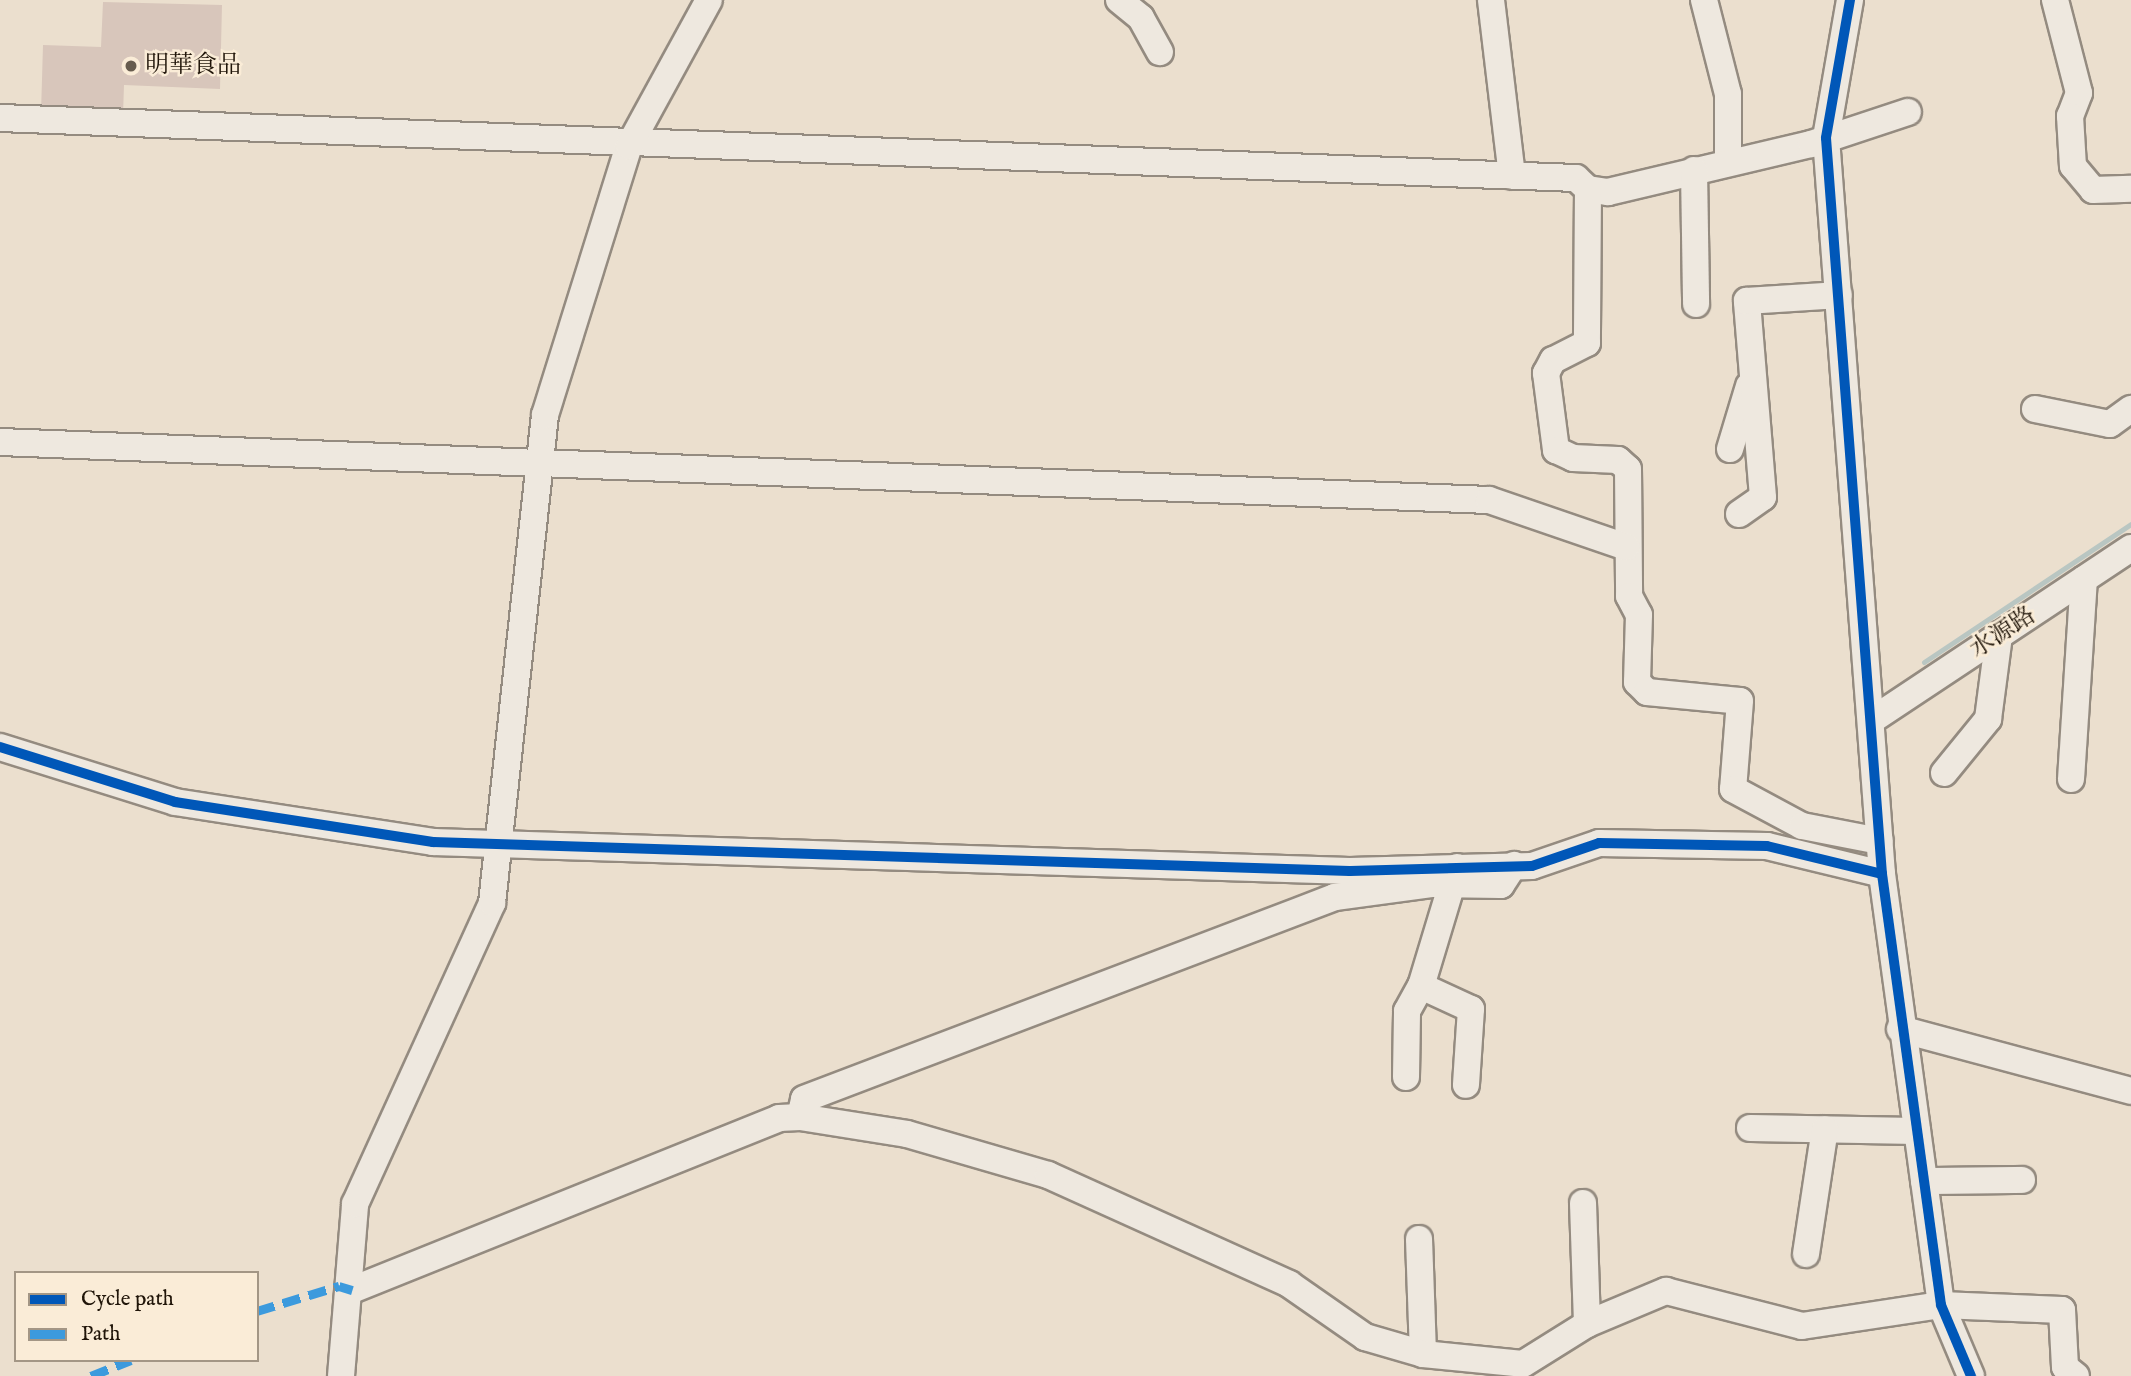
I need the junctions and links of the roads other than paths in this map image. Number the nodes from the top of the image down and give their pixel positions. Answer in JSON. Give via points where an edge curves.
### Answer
{"nodes":[{"id":1,"x":709,"y":0,"type":"edge"},
{"id":2,"x":1119,"y":0,"type":"edge"},
{"id":3,"x":1491,"y":0,"type":"edge"},
{"id":4,"x":1704,"y":0,"type":"edge"},
{"id":5,"x":1850,"y":0,"type":"edge"},
{"id":6,"x":2055,"y":0,"type":"edge"},
{"id":7,"x":1160,"y":52,"type":"dead end"},
{"id":8,"x":1908,"y":112,"type":"dead end"},
{"id":9,"x":0,"y":118,"type":"edge"},
{"id":10,"x":1826,"y":138,"type":"junction"},
{"id":11,"x":629,"y":146,"type":"junction"},
{"id":12,"x":1728,"y":160,"type":"junction"},
{"id":13,"x":1694,"y":170,"type":"junction"},
{"id":14,"x":1512,"y":176,"type":"junction"},
{"id":15,"x":1588,"y":189,"type":"junction"},
{"id":16,"x":2131,"y":189,"type":"edge"},
{"id":17,"x":1839,"y":295,"type":"junction"},
{"id":18,"x":1696,"y":304,"type":"dead end"},
{"id":19,"x":1753,"y":371,"type":"junction"},
{"id":20,"x":2035,"y":409,"type":"dead end"},
{"id":21,"x":2131,"y":409,"type":"edge"},
{"id":22,"x":0,"y":442,"type":"edge"},
{"id":23,"x":1730,"y":449,"type":"dead end"},
{"id":24,"x":539,"y":462,"type":"junction"},
{"id":25,"x":1739,"y":514,"type":"dead end"},
{"id":26,"x":1626,"y":547,"type":"junction"},
{"id":27,"x":2131,"y":548,"type":"edge"},
{"id":28,"x":2084,"y":579,"type":"junction"},
{"id":29,"x":1999,"y":635,"type":"junction"},
{"id":30,"x":1875,"y":718,"type":"junction"},
{"id":31,"x":0,"y":747,"type":"edge"},
{"id":32,"x":1944,"y":773,"type":"dead end"},
{"id":33,"x":2071,"y":779,"type":"dead end"},
{"id":34,"x":1880,"y":841,"type":"junction"},
{"id":35,"x":502,"y":842,"type":"junction"},
{"id":36,"x":1882,"y":873,"type":"junction"},
{"id":37,"x":1457,"y":875,"type":"junction"},
{"id":38,"x":1421,"y":986,"type":"junction"},
{"id":39,"x":1900,"y":1029,"type":"junction"},
{"id":40,"x":1406,"y":1077,"type":"dead end"},
{"id":41,"x":1466,"y":1085,"type":"dead end"},
{"id":42,"x":2131,"y":1091,"type":"edge"},
{"id":43,"x":800,"y":1117,"type":"junction"},
{"id":44,"x":1750,"y":1128,"type":"dead end"},
{"id":45,"x":1825,"y":1129,"type":"junction"},
{"id":46,"x":1917,"y":1131,"type":"junction"},
{"id":47,"x":2022,"y":1180,"type":"dead end"},
{"id":48,"x":1924,"y":1181,"type":"junction"},
{"id":49,"x":1583,"y":1203,"type":"dead end"},
{"id":50,"x":1419,"y":1238,"type":"dead end"},
{"id":51,"x":1806,"y":1254,"type":"dead end"},
{"id":52,"x":352,"y":1290,"type":"junction"},
{"id":53,"x":1941,"y":1305,"type":"junction"},
{"id":54,"x":1587,"y":1324,"type":"junction"},
{"id":55,"x":1423,"y":1354,"type":"junction"},
{"id":56,"x":1524,"y":1370,"type":"edge"},
{"id":57,"x":341,"y":1376,"type":"edge"},
{"id":58,"x":1971,"y":1376,"type":"edge"},
{"id":59,"x":2076,"y":1376,"type":"edge"}],
"edges":[{"from":1,"to":11,"type":"street"},
{"from":2,"to":7,"type":"street","via":[[1141,18]]},
{"from":3,"to":14,"type":"street"},
{"from":4,"to":12,"type":"street","via":[[1728,93]]},
{"from":5,"to":10,"type":"street"},
{"from":6,"to":16,"type":"street","via":[[2079,93],[2070,116],[2073,166],[2092,190]]},
{"from":8,"to":10,"type":"street"},
{"from":9,"to":11,"type":"street"},
{"from":10,"to":12,"type":"street"},
{"from":10,"to":17,"type":"street"},
{"from":11,"to":14,"type":"street"},
{"from":11,"to":24,"type":"street","via":[[545,415]]},
{"from":12,"to":13,"type":"street"},
{"from":13,"to":15,"type":"street","via":[[1608,192]]},
{"from":13,"to":18,"type":"street"},
{"from":14,"to":15,"type":"street","via":[[1576,178]]},
{"from":15,"to":26,"type":"street","via":[[1587,343],[1578,353],[1553,360],[1546,373],[1556,450],[1573,458],[1618,460],[1628,469]]},
{"from":17,"to":19,"type":"street","via":[[1747,301]]},
{"from":17,"to":30,"type":"street"},
{"from":19,"to":23,"type":"street"},
{"from":19,"to":25,"type":"street","via":[[1763,497]]},
{"from":20,"to":21,"type":"street","via":[[2110,424]]},
{"from":22,"to":24,"type":"street"},
{"from":24,"to":26,"type":"street","via":[[1489,500]]},
{"from":24,"to":35,"type":"street","via":[[500,797]]},
{"from":26,"to":34,"type":"street","via":[[1629,596],[1639,615],[1641,689],[1740,701],[1733,789],[1802,826]]},
{"from":27,"to":28,"type":"street","name":"水源路"},
{"from":28,"to":29,"type":"street","name":"水源路"},
{"from":28,"to":33,"type":"street"},
{"from":29,"to":30,"type":"street","name":"水源路"},
{"from":29,"to":32,"type":"street","via":[[1988,719]]},
{"from":30,"to":34,"type":"street"},
{"from":31,"to":35,"type":"street","via":[[174,802],[258,818],[379,837]]},
{"from":34,"to":36,"type":"street"},
{"from":35,"to":37,"type":"street"},
{"from":35,"to":52,"type":"street","via":[[492,903],[355,1204]]},
{"from":36,"to":37,"type":"street","via":[[1767,846],[1599,843],[1542,864]]},
{"from":36,"to":39,"type":"street"},
{"from":37,"to":38,"type":"street"},
{"from":37,"to":43,"type":"street","via":[[1335,897],[804,1099]]},
{"from":38,"to":40,"type":"street","via":[[1407,1011]]},
{"from":38,"to":41,"type":"street","via":[[1471,1009]]},
{"from":39,"to":42,"type":"street"},
{"from":39,"to":46,"type":"street"},
{"from":43,"to":52,"type":"street","via":[[779,1118]]},
{"from":43,"to":55,"type":"street","via":[[907,1134],[1048,1175],[1289,1284],[1365,1337]]},
{"from":44,"to":45,"type":"street"},
{"from":45,"to":46,"type":"street"},
{"from":45,"to":51,"type":"street"},
{"from":46,"to":48,"type":"street"},
{"from":47,"to":48,"type":"street"},
{"from":48,"to":53,"type":"street"},
{"from":49,"to":54,"type":"street"},
{"from":50,"to":55,"type":"street"},
{"from":52,"to":57,"type":"street"},
{"from":53,"to":54,"type":"street","via":[[1802,1326],[1657,1291]]},
{"from":53,"to":58,"type":"street"},
{"from":53,"to":59,"type":"street","via":[[2062,1310],[2065,1367]]},
{"from":54,"to":56,"type":"street"},
{"from":55,"to":56,"type":"street"}]}
